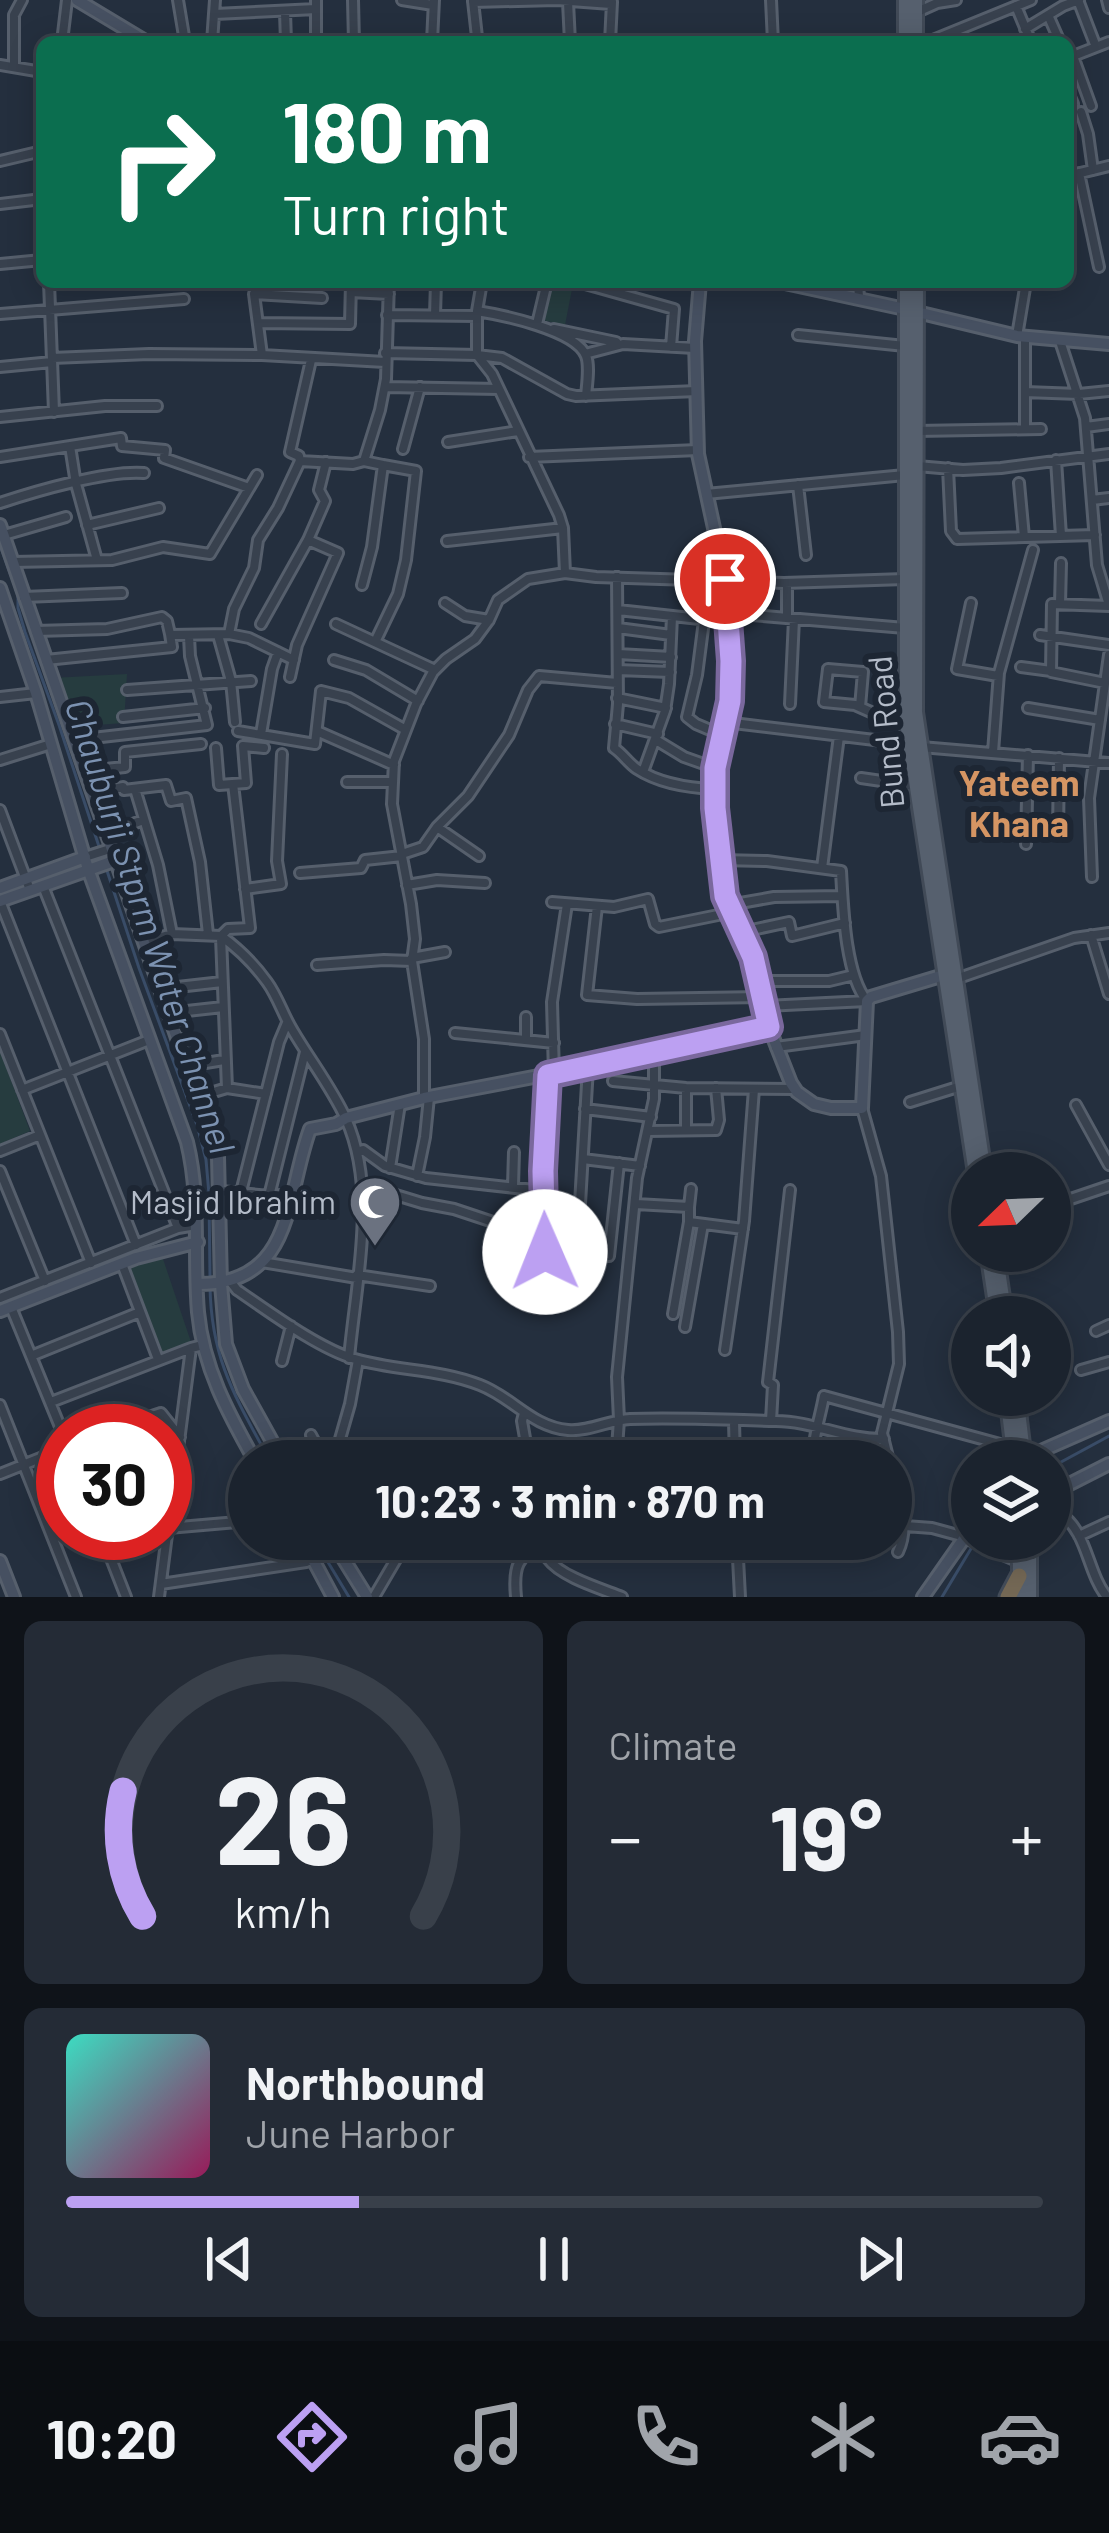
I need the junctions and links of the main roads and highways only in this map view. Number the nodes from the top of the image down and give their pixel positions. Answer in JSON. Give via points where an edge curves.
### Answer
{"nodes":[{"id":1,"x":905,"y":0,"type":"edge"},
{"id":2,"x":905,"y":36,"type":"edge"},
{"id":3,"x":907,"y":288,"type":"edge"},
{"id":4,"x":916,"y":288,"type":"edge"},
{"id":5,"x":911,"y":310,"type":"junction"},
{"id":6,"x":912,"y":430,"type":"junction"},
{"id":7,"x":911,"y":471,"type":"junction"},
{"id":8,"x":915,"y":746,"type":"junction"},
{"id":9,"x":950,"y":977,"type":"junction"},
{"id":10,"x":971,"y":1152,"type":"edge"},
{"id":11,"x":981,"y":1152,"type":"edge"},
{"id":12,"x":1021,"y":1560,"type":"edge"},
{"id":13,"x":1024,"y":1560,"type":"edge"},
{"id":14,"x":1021,"y":1566,"type":"junction"},
{"id":15,"x":1007,"y":1597,"type":"edge"},
{"id":16,"x":1019,"y":1597,"type":"edge"},
{"id":17,"x":1033,"y":1597,"type":"edge"}],
"edges":[{"from":1,"to":2,"type":"main road"},
{"from":3,"to":5,"type":"main road","name":"Bund Road"},
{"from":4,"to":5,"type":"main road","name":"Bund Road"},
{"from":5,"to":6,"type":"main road","name":"Bund Road"},
{"from":5,"to":6,"type":"main road","name":"Bund Road","via":[[905,346]]},
{"from":6,"to":7,"type":"main road","name":"Bund Road"},
{"from":7,"to":8,"type":"main road","name":"Bund Road"},
{"from":7,"to":8,"type":"main road","name":"Bund Road","via":[[906,713]]},
{"from":8,"to":9,"type":"main road","name":"Bund Road"},
{"from":8,"to":9,"type":"main road","name":"Bund Road"},
{"from":9,"to":10,"type":"main road","name":"Bund Road"},
{"from":9,"to":11,"type":"main road","name":"Bund Road"},
{"from":12,"to":14,"type":"main road"},
{"from":13,"to":14,"type":"main road"},
{"from":14,"to":15,"type":"highway"},
{"from":14,"to":16,"type":"main road"},
{"from":14,"to":17,"type":"main road"}]}
